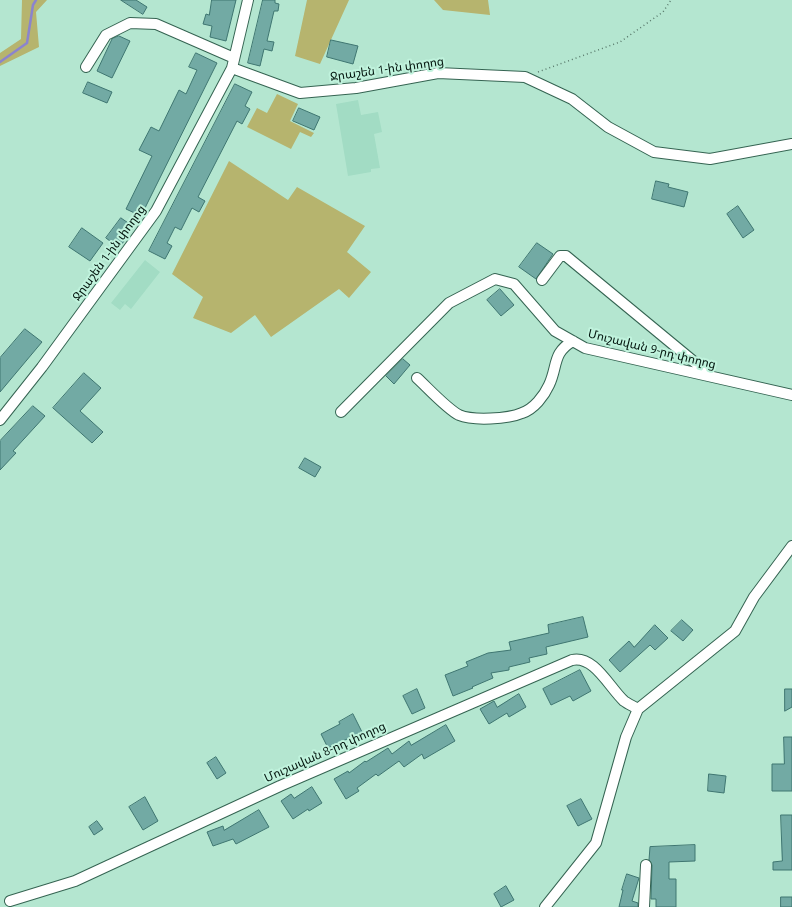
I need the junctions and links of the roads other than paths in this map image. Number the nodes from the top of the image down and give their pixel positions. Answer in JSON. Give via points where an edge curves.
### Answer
{"nodes":[{"id":1,"x":248,"y":0,"type":"edge"},
{"id":2,"x":233,"y":63,"type":"junction"},
{"id":3,"x":86,"y":67,"type":"dead end"},
{"id":4,"x":792,"y":144,"type":"edge"},
{"id":5,"x":542,"y":280,"type":"dead end"},
{"id":6,"x":573,"y":341,"type":"junction"},
{"id":7,"x":711,"y":377,"type":"junction"},
{"id":8,"x":417,"y":378,"type":"dead end"},
{"id":9,"x":792,"y":395,"type":"edge"},
{"id":10,"x":342,"y":412,"type":"dead end"},
{"id":11,"x":0,"y":420,"type":"edge"},
{"id":12,"x":792,"y":546,"type":"edge"},
{"id":13,"x":638,"y":709,"type":"junction"},
{"id":14,"x":646,"y":865,"type":"dead end"},
{"id":15,"x":10,"y":901,"type":"dead end"},
{"id":16,"x":545,"y":907,"type":"edge"},
{"id":17,"x":644,"y":907,"type":"edge"}],
"edges":[{"from":1,"to":2,"type":"street","name":"Ջրաշեն 1-ին փողոց"},
{"from":2,"to":3,"type":"street","via":[[156,24],[130,23],[106,35]]},
{"from":2,"to":4,"type":"street","name":"Ջրաշեն 1-ին փողոց","via":[[300,93],[356,88],[438,73],[525,77],[572,99],[608,127],[654,152],[710,159]]},
{"from":2,"to":11,"type":"street","name":"Ջրաշեն 1-ին փողոց","via":[[156,211],[38,373]]},
{"from":5,"to":7,"type":"street","via":[[560,256],[566,256]]},
{"from":6,"to":7,"type":"street","name":"Մուշավան 9-րդ փողոց","via":[[584,348]]},
{"from":6,"to":8,"type":"street","via":[[564,346],[559,353],[549,385],[534,406],[523,413],[511,416],[479,419],[459,415]]},
{"from":6,"to":10,"type":"street","name":"Մուշավան 9-րդ փողոց","via":[[555,331],[514,284],[495,279],[449,303]]},
{"from":7,"to":9,"type":"street","name":"Մուշավան 9-րդ փողոց"},
{"from":12,"to":13,"type":"street","via":[[754,597],[735,631]]},
{"from":13,"to":15,"type":"street","name":"Մուշավան 8-րդ փողոց","via":[[624,701],[591,664],[579,658],[572,660],[280,786],[75,881]]},
{"from":13,"to":16,"type":"street","via":[[626,737],[596,842]]},
{"from":14,"to":17,"type":"street"}]}
